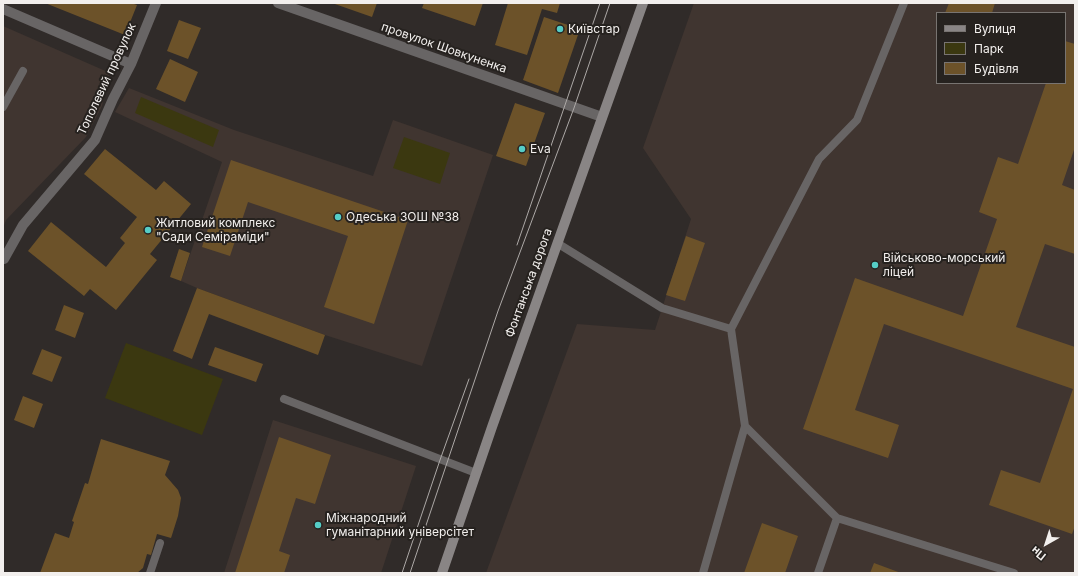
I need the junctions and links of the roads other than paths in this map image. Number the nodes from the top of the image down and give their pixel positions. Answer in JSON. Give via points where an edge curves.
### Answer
{"nodes":[{"id":1,"x":156,"y":3,"type":"edge"},
{"id":2,"x":278,"y":3,"type":"edge"},
{"id":3,"x":643,"y":3,"type":"edge"},
{"id":4,"x":904,"y":3,"type":"edge"},
{"id":5,"x":3,"y":9,"type":"edge"},
{"id":6,"x":131,"y":64,"type":"junction"},
{"id":7,"x":23,"y":71,"type":"dead end"},
{"id":8,"x":3,"y":107,"type":"edge"},
{"id":9,"x":602,"y":117,"type":"junction"},
{"id":10,"x":557,"y":243,"type":"junction"},
{"id":11,"x":4,"y":259,"type":"edge"},
{"id":12,"x":732,"y":329,"type":"junction"},
{"id":13,"x":284,"y":399,"type":"dead end"},
{"id":14,"x":745,"y":426,"type":"junction"},
{"id":15,"x":476,"y":473,"type":"junction"},
{"id":16,"x":837,"y":518,"type":"junction"},
{"id":17,"x":160,"y":543,"type":"dead end"},
{"id":18,"x":150,"y":573,"type":"edge"},
{"id":19,"x":442,"y":573,"type":"edge"},
{"id":20,"x":703,"y":573,"type":"edge"},
{"id":21,"x":818,"y":573,"type":"edge"},
{"id":22,"x":1014,"y":573,"type":"edge"}],
"edges":[{"from":1,"to":6,"type":"street","name":"Тополевий провулок"},
{"from":2,"to":9,"type":"street","name":"провулок Шовкуненка"},
{"from":3,"to":9,"type":"main road","name":"Фонтанська дорога"},
{"from":4,"to":12,"type":"lane","via":[[857,120],[819,159]]},
{"from":5,"to":6,"type":"street"},
{"from":6,"to":11,"type":"street","name":"Тополевий провулок","via":[[95,140],[23,225]]},
{"from":7,"to":8,"type":"lane"},
{"from":9,"to":10,"type":"main road","name":"Фонтанська дорога"},
{"from":10,"to":12,"type":"lane","via":[[662,308]]},
{"from":10,"to":15,"type":"main road","name":"Фонтанська дорога"},
{"from":12,"to":14,"type":"lane"},
{"from":13,"to":15,"type":"lane"},
{"from":14,"to":16,"type":"lane"},
{"from":14,"to":20,"type":"lane"},
{"from":15,"to":19,"type":"main road","name":"Фонтанська дорога"},
{"from":16,"to":21,"type":"lane"},
{"from":16,"to":22,"type":"lane"},
{"from":17,"to":18,"type":"lane"}]}
